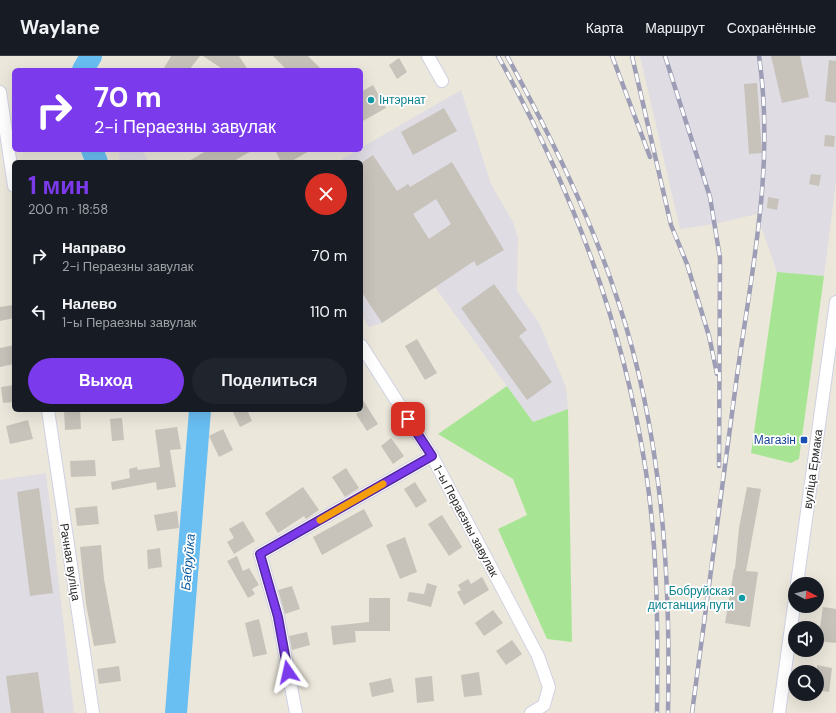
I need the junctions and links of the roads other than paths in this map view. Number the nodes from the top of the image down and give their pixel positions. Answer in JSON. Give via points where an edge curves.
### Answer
{"nodes":[{"id":1,"x":428,"y":56,"type":"edge"},
{"id":2,"x":442,"y":81,"type":"dead end"},
{"id":3,"x":0,"y":92,"type":"edge"},
{"id":4,"x":12,"y":173,"type":"edge"},
{"id":5,"x":836,"y":302,"type":"edge"},
{"id":6,"x":363,"y":348,"type":"edge"},
{"id":7,"x":833,"y":353,"type":"edge"},
{"id":8,"x":48,"y":412,"type":"edge"},
{"id":9,"x":432,"y":456,"type":"junction"},
{"id":10,"x":798,"y":577,"type":"edge"},
{"id":11,"x":793,"y":613,"type":"edge"},
{"id":12,"x":93,"y":713,"type":"edge"},
{"id":13,"x":296,"y":713,"type":"edge"},
{"id":14,"x":531,"y":713,"type":"edge"},
{"id":15,"x":781,"y":713,"type":"edge"}],
"edges":[{"from":1,"to":2,"type":"street"},
{"from":3,"to":4,"type":"street"},
{"from":5,"to":7,"type":"street","name":"вуліца Ермака"},
{"from":6,"to":9,"type":"street","name":"1-ы Пераезны завулак"},
{"from":7,"to":10,"type":"street","name":"вуліца Ермака"},
{"from":8,"to":12,"type":"street","name":"Рачная вуліца"},
{"from":9,"to":13,"type":"street","via":[[260,554],[278,617]]},
{"from":9,"to":14,"type":"street","name":"1-ы Пераезны завулак","via":[[538,656],[549,687],[544,705]]},
{"from":11,"to":15,"type":"street"}]}
